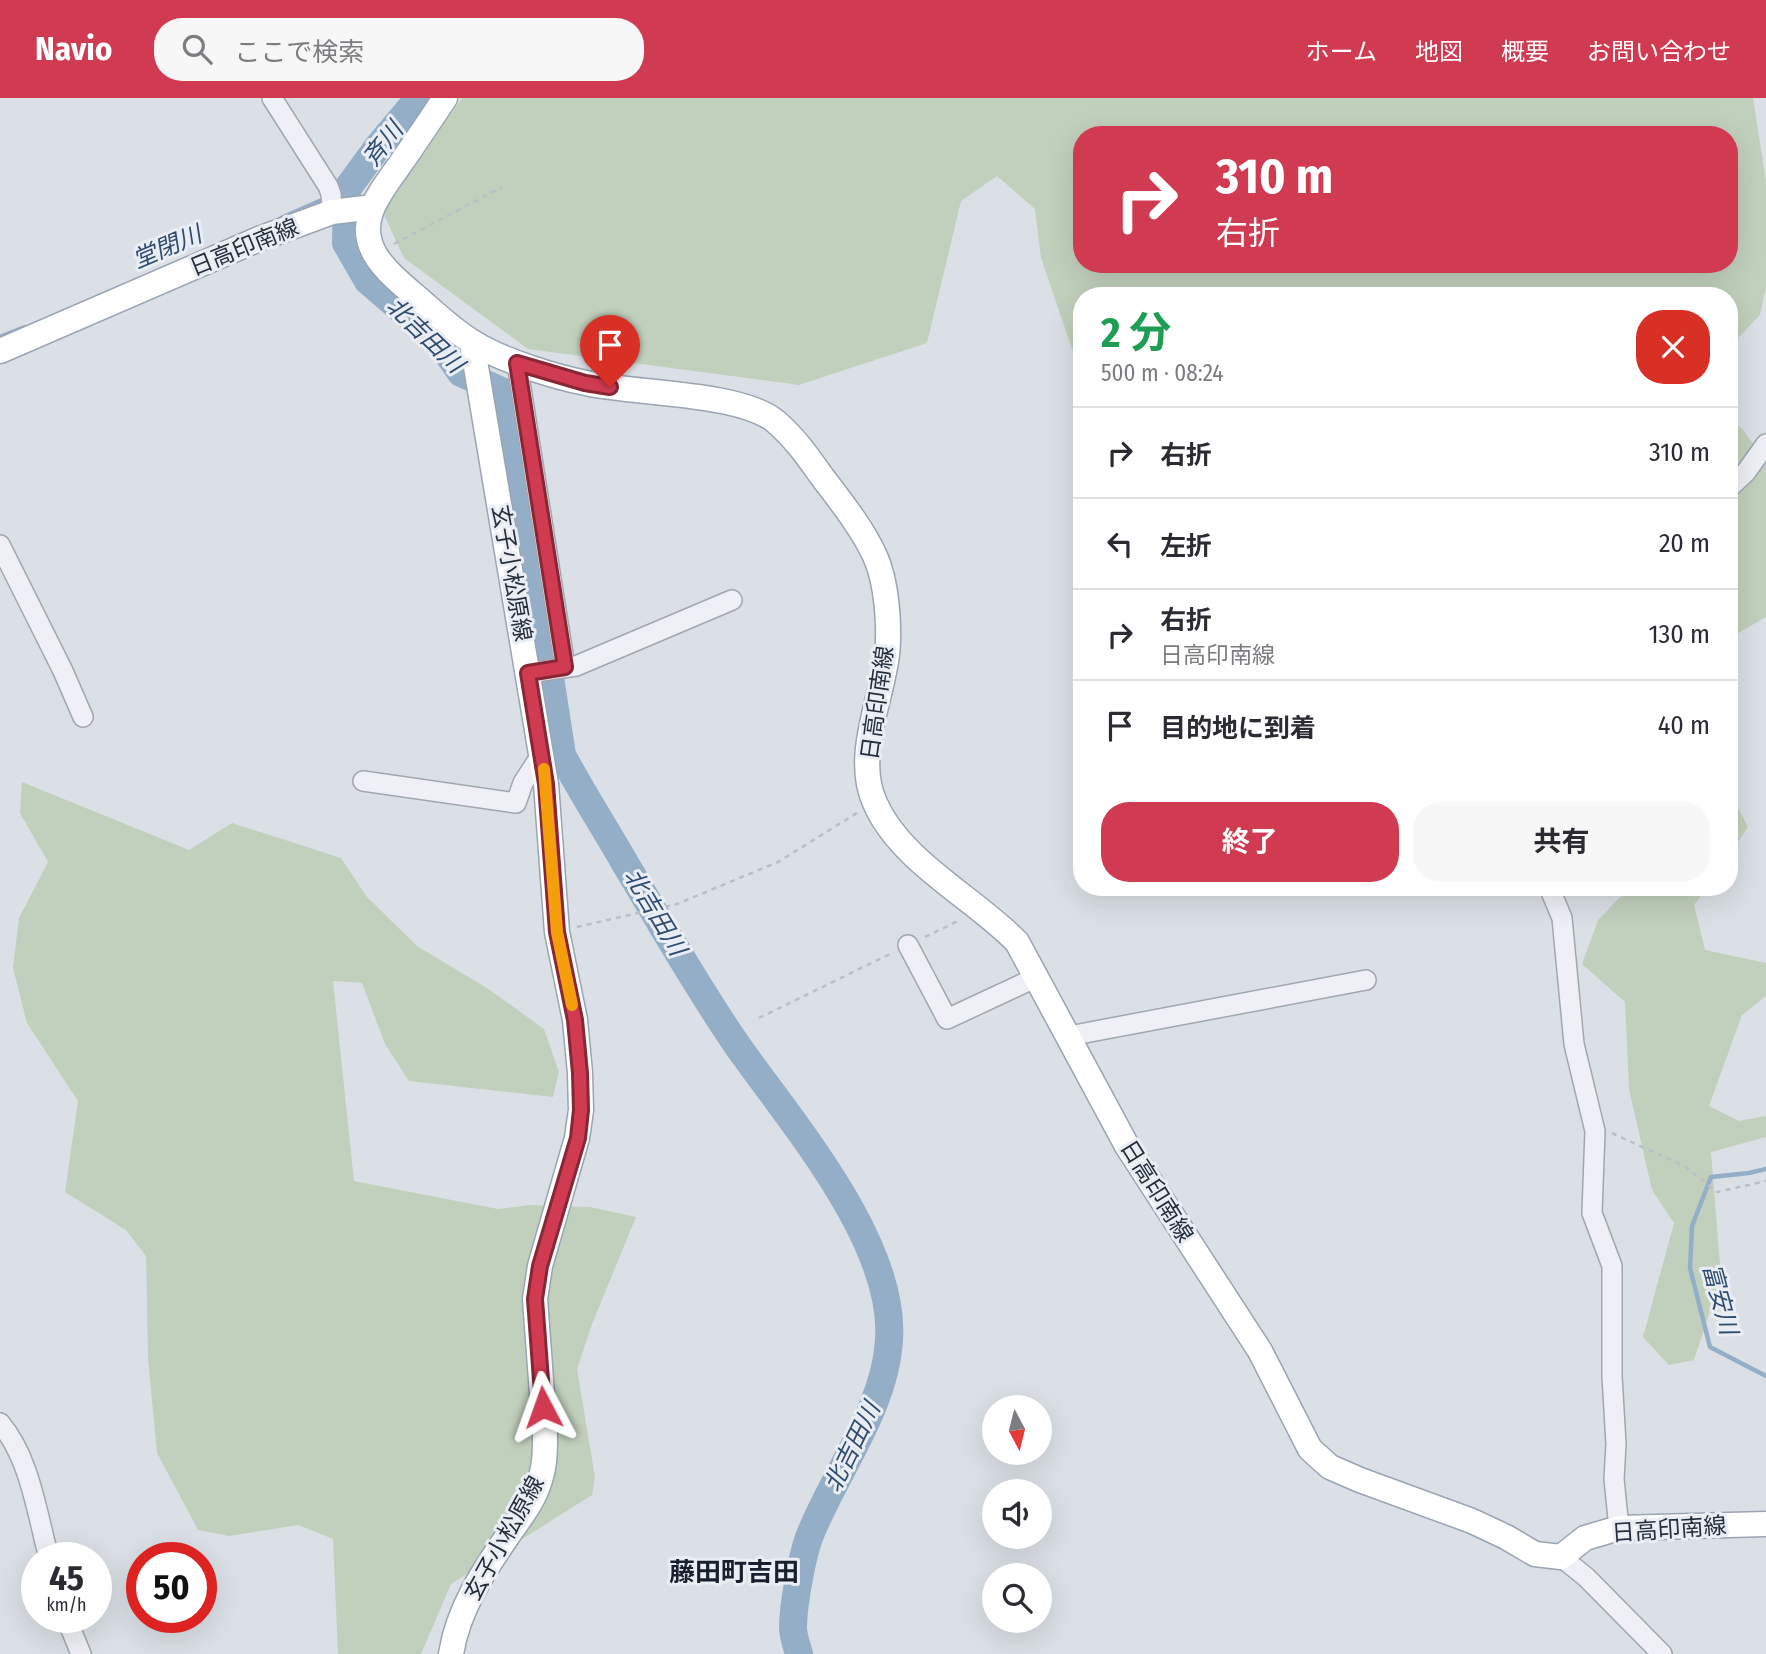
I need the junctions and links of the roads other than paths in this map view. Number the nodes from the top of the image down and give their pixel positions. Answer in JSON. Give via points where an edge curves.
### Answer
{"nodes":[{"id":1,"x":272,"y":98,"type":"edge"},
{"id":2,"x":445,"y":98,"type":"edge"},
{"id":3,"x":368,"y":209,"type":"junction"},
{"id":4,"x":332,"y":212,"type":"junction"},
{"id":5,"x":472,"y":342,"type":"junction"},
{"id":6,"x":0,"y":352,"type":"edge"},
{"id":7,"x":517,"y":363,"type":"junction"},
{"id":8,"x":1766,"y":444,"type":"edge"},
{"id":9,"x":1738,"y":480,"type":"edge"},
{"id":10,"x":0,"y":545,"type":"edge"},
{"id":11,"x":732,"y":600,"type":"dead end"},
{"id":12,"x":565,"y":667,"type":"junction"},
{"id":13,"x":528,"y":673,"type":"junction"},
{"id":14,"x":83,"y":718,"type":"dead end"},
{"id":15,"x":541,"y":755,"type":"junction"},
{"id":16,"x":363,"y":781,"type":"dead end"},
{"id":17,"x":1553,"y":896,"type":"edge"},
{"id":18,"x":908,"y":945,"type":"road end"},
{"id":19,"x":1038,"y":977,"type":"junction"},
{"id":20,"x":1366,"y":980,"type":"dead end"},
{"id":21,"x":1069,"y":1036,"type":"junction"},
{"id":22,"x":0,"y":1423,"type":"edge"},
{"id":23,"x":1766,"y":1524,"type":"edge"},
{"id":24,"x":1619,"y":1528,"type":"junction"},
{"id":25,"x":45,"y":1542,"type":"edge"},
{"id":26,"x":1561,"y":1557,"type":"junction"},
{"id":27,"x":72,"y":1633,"type":"edge"},
{"id":28,"x":80,"y":1654,"type":"edge"},
{"id":29,"x":451,"y":1654,"type":"edge"},
{"id":30,"x":1662,"y":1654,"type":"edge"}],
"edges":[{"from":1,"to":4,"type":"street","via":[[328,186]]},
{"from":2,"to":3,"type":"main road"},
{"from":3,"to":4,"type":"main road","name":"日高印南線"},
{"from":3,"to":5,"type":"main road","name":"日高印南線","via":[[375,254]]},
{"from":4,"to":6,"type":"main road","name":"日高印南線"},
{"from":5,"to":7,"type":"main road","name":"日高印南線"},
{"from":5,"to":13,"type":"main road","name":"玄子小松原線"},
{"from":7,"to":12,"type":"street"},
{"from":7,"to":19,"type":"main road","name":"日高印南線","via":[[585,383],[740,404],[768,416],[793,436],[876,558],[887,606],[887,654],[869,750],[874,802],[913,856],[1017,942]]},
{"from":8,"to":9,"type":"street"},
{"from":10,"to":14,"type":"street"},
{"from":11,"to":12,"type":"street"},
{"from":12,"to":13,"type":"street"},
{"from":13,"to":15,"type":"main road","name":"玄子小松原線"},
{"from":15,"to":16,"type":"street","via":[[516,803]]},
{"from":15,"to":29,"type":"main road","name":"玄子小松原線","via":[[557,932],[575,1020],[581,1110],[578,1138],[540,1266],[535,1299],[545,1434],[539,1485],[480,1577],[454,1634]]},
{"from":17,"to":24,"type":"street","via":[[1562,918],[1574,1044],[1595,1131],[1592,1213],[1612,1266],[1614,1479]]},
{"from":18,"to":19,"type":"street","via":[[947,1019]]},
{"from":19,"to":21,"type":"main road","name":"日高印南線"},
{"from":20,"to":21,"type":"street"},
{"from":21,"to":26,"type":"main road","name":"日高印南線","via":[[1127,1146],[1260,1351],[1310,1448],[1330,1467],[1472,1521],[1535,1554]]},
{"from":22,"to":25,"type":"street","via":[[13,1439]]},
{"from":23,"to":24,"type":"main road","name":"日高印南線"},
{"from":24,"to":26,"type":"main road","name":"日高印南線","via":[[1585,1538]]},
{"from":26,"to":30,"type":"street"},
{"from":27,"to":28,"type":"street"}]}
